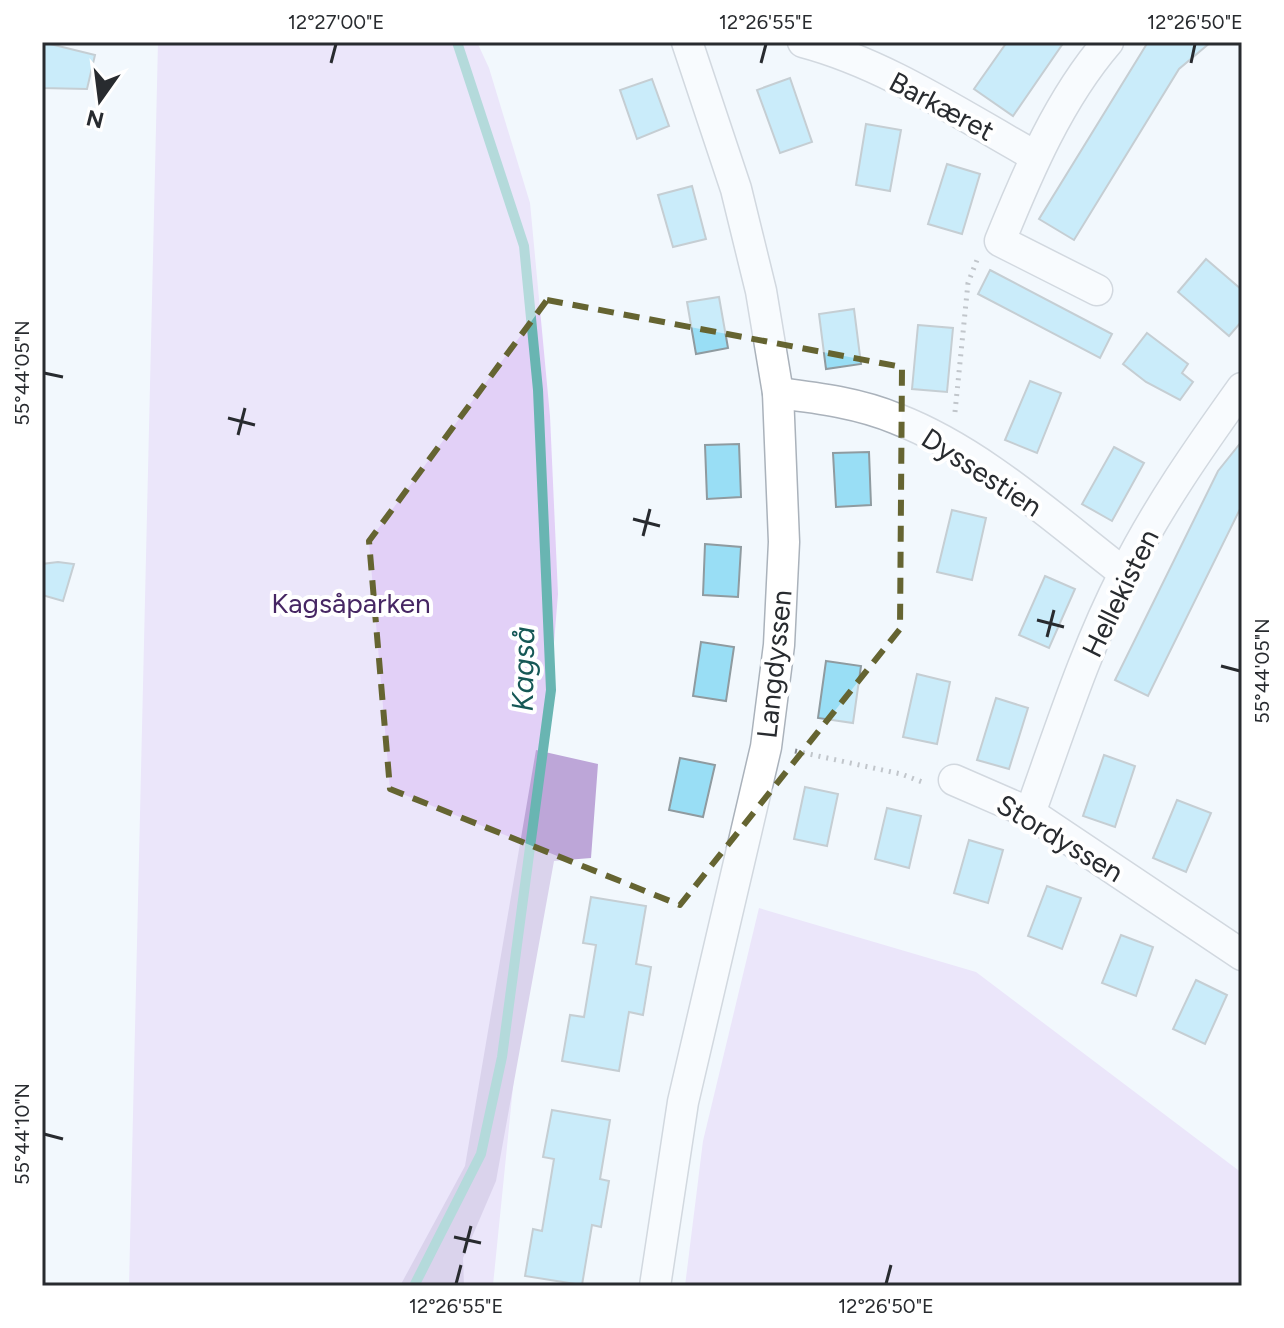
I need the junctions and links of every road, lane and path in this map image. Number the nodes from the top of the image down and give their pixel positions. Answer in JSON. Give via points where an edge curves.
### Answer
{"nodes":[{"id":1,"x":687,"y":42,"type":"edge"},
{"id":2,"x":803,"y":42,"type":"edge"},
{"id":3,"x":1108,"y":42,"type":"edge"},
{"id":4,"x":1035,"y":156,"type":"junction"},
{"id":5,"x":1000,"y":241,"type":"junction"},
{"id":6,"x":1097,"y":290,"type":"dead end"},
{"id":7,"x":1242,"y":388,"type":"edge"},
{"id":8,"x":778,"y":393,"type":"junction"},
{"id":9,"x":951,"y":445,"type":"junction"},
{"id":10,"x":1124,"y":573,"type":"junction"},
{"id":11,"x":802,"y":752,"type":"dead end"},
{"id":12,"x":941,"y":782,"type":"joint"},
{"id":13,"x":1030,"y":813,"type":"junction"},
{"id":14,"x":1242,"y":955,"type":"edge"},
{"id":15,"x":655,"y":1286,"type":"edge"}],
"edges":[{"from":1,"to":8,"type":"street","name":"Langdyssen","via":[[736,189]]},
{"from":2,"to":4,"type":"street","name":"Barkæret","via":[[908,84]]},
{"from":3,"to":4,"type":"street"},
{"from":4,"to":5,"type":"street"},
{"from":5,"to":6,"type":"street"},
{"from":5,"to":9,"type":"path","via":[[981,251],[968,283]]},
{"from":7,"to":10,"type":"street","name":"Hellekisten","via":[[1182,472]]},
{"from":8,"to":9,"type":"street","name":"Dyssestien","via":[[838,401],[897,418]]},
{"from":8,"to":15,"type":"street","name":"Langdyssen","via":[[784,542],[779,645],[766,747],[683,1102]]},
{"from":9,"to":10,"type":"street","name":"Dyssestien"},
{"from":10,"to":13,"type":"street","name":"Hellekisten"},
{"from":11,"to":12,"type":"path"},
{"from":12,"to":13,"type":"street","name":"Stordyssen"},
{"from":13,"to":14,"type":"street","name":"Stordyssen"}]}
